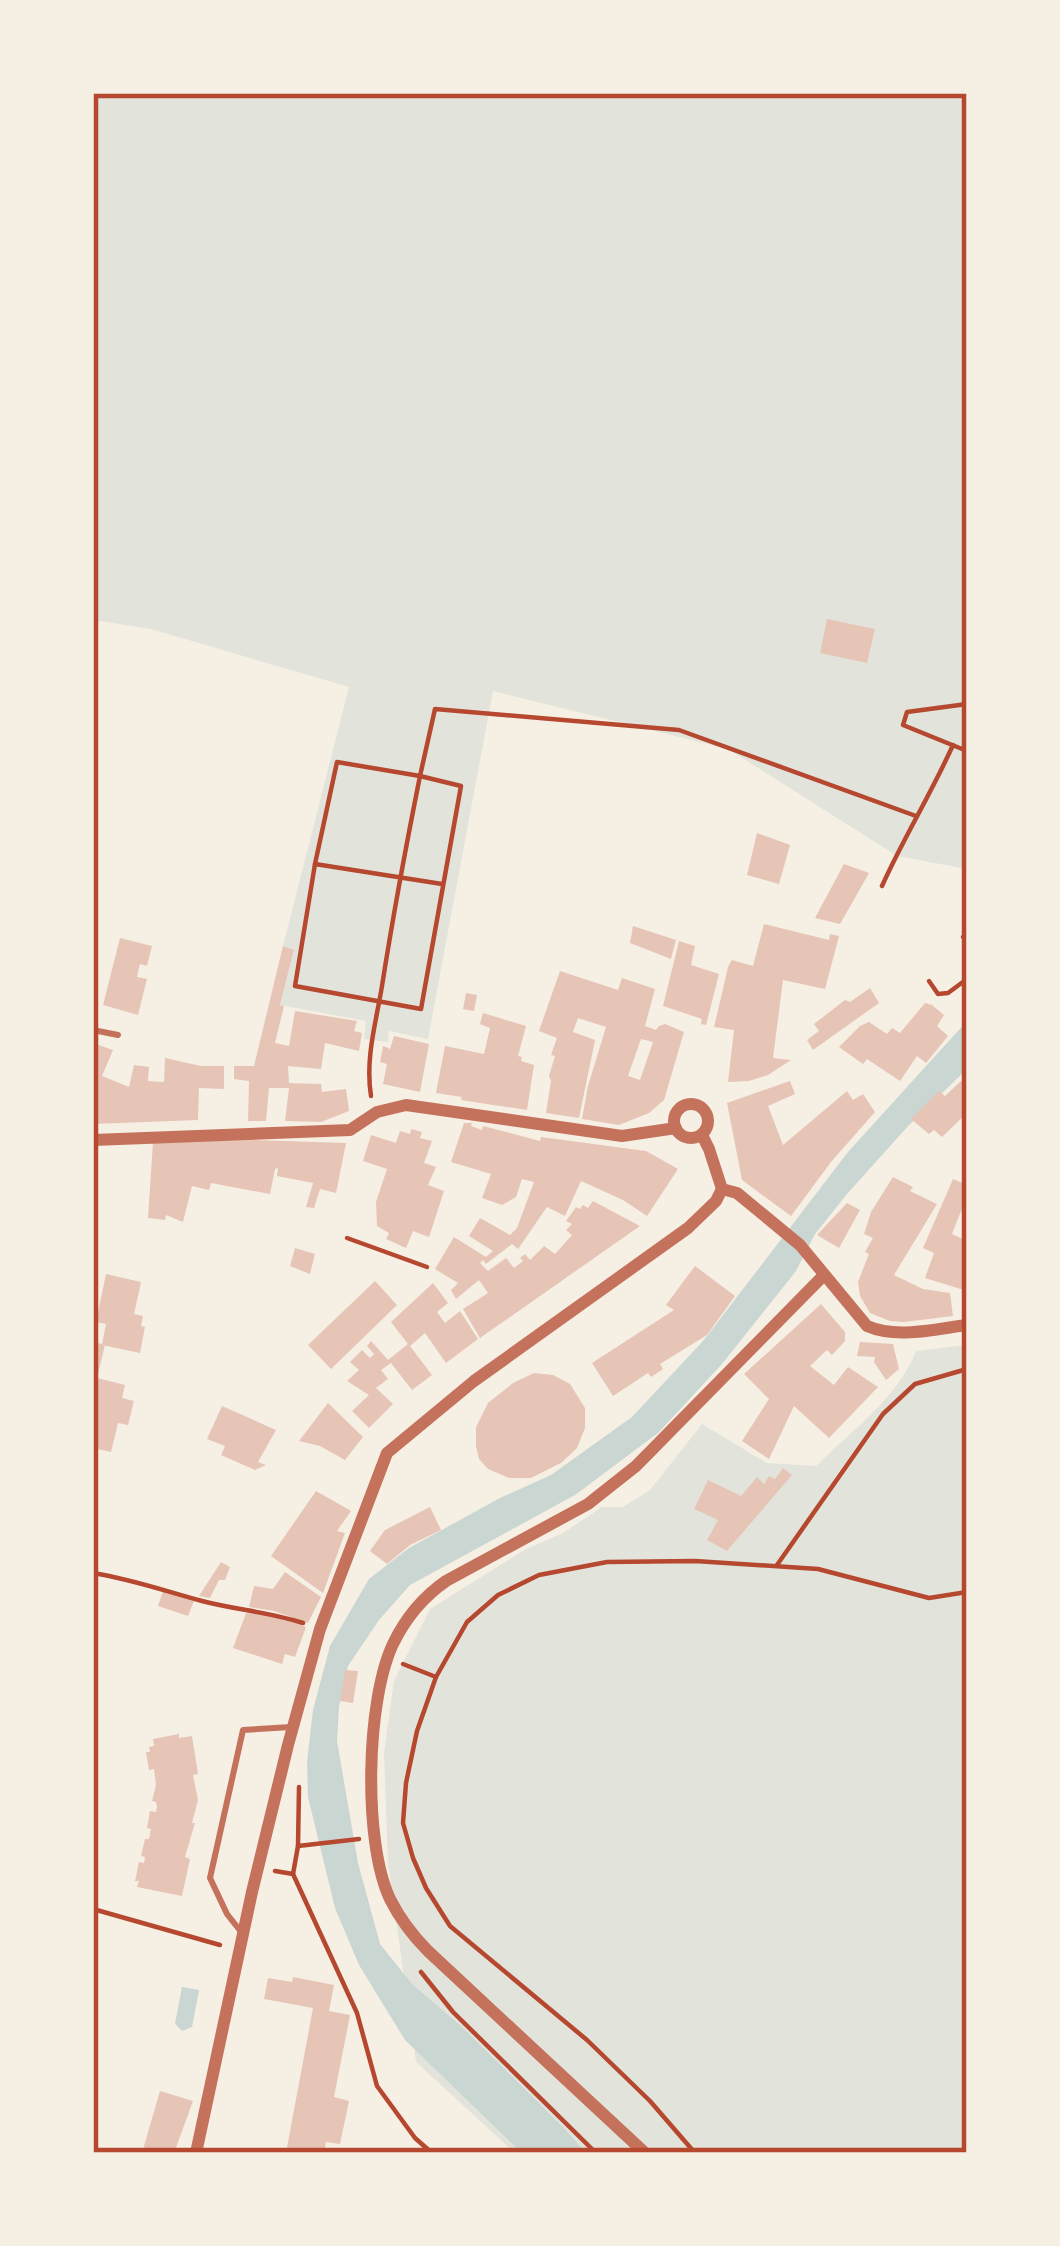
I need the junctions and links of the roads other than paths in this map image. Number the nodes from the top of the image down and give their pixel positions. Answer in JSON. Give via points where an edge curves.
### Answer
{"nodes":[{"id":1,"x":93,"y":1030,"type":"edge"},
{"id":2,"x":118,"y":1035,"type":"dead end"},
{"id":3,"x":676,"y":1128,"type":"junction"},
{"id":4,"x":701,"y":1135,"type":"junction"},
{"id":5,"x":93,"y":1140,"type":"edge"},
{"id":6,"x":722,"y":1189,"type":"junction"},
{"id":7,"x":824,"y":1275,"type":"junction"},
{"id":8,"x":967,"y":1325,"type":"edge"},
{"id":9,"x":294,"y":1726,"type":"junction"},
{"id":10,"x":243,"y":1934,"type":"junction"},
{"id":11,"x":196,"y":2153,"type":"edge"},
{"id":12,"x":645,"y":2153,"type":"edge"}],
"edges":[{"from":1,"to":2,"type":"lane"},
{"from":3,"to":4,"type":"street","via":[[687,1138]]},
{"from":3,"to":4,"type":"street","via":[[679,1109],[698,1106],[707,1117]]},
{"from":3,"to":5,"type":"street","via":[[622,1136],[406,1105],[350,1130]]},
{"from":4,"to":6,"type":"street"},
{"from":6,"to":7,"type":"street","via":[[780,1228]]},
{"from":6,"to":9,"type":"street","via":[[688,1228],[387,1453],[320,1629]]},
{"from":7,"to":8,"type":"street","via":[[878,1331]]},
{"from":7,"to":12,"type":"street","via":[[636,1466],[588,1504],[430,1592],[386,1659],[370,1767],[388,1895],[428,1952]]},
{"from":9,"to":10,"type":"street"},
{"from":9,"to":10,"type":"lane","via":[[243,1730],[210,1879]]},
{"from":10,"to":11,"type":"street"}]}
